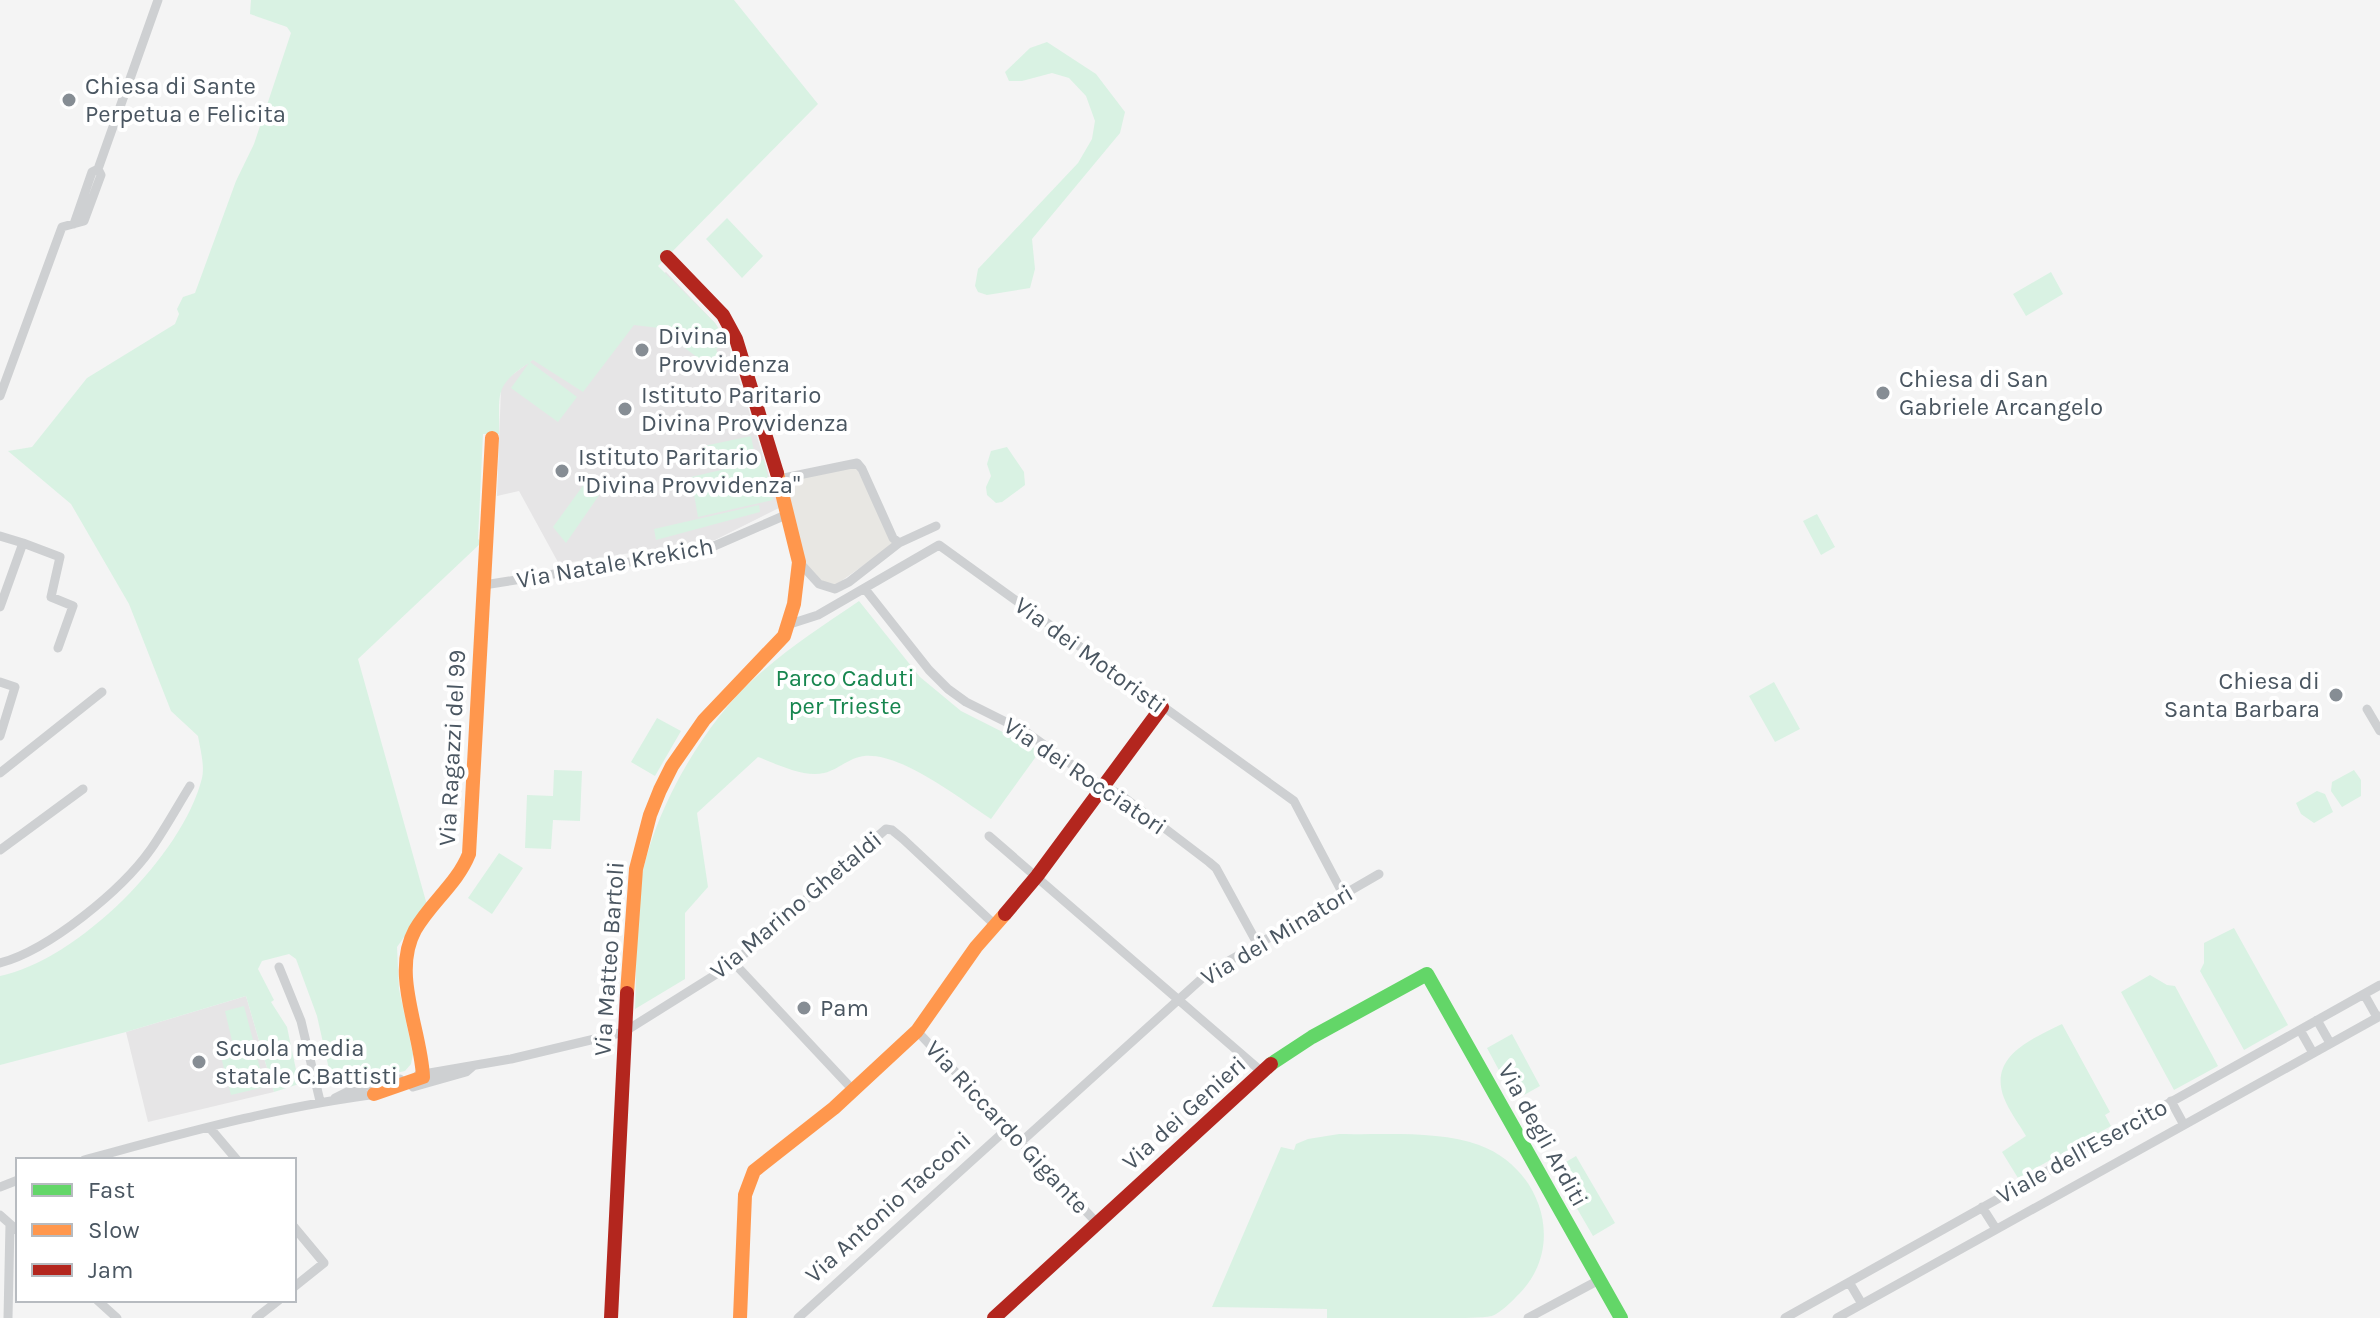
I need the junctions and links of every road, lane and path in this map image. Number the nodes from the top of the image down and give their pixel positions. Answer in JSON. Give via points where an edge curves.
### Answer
{"nodes":[{"id":1,"x":158,"y":0,"type":"edge"},
{"id":2,"x":667,"y":257,"type":"dead end"},
{"id":3,"x":0,"y":396,"type":"edge"},
{"id":4,"x":492,"y":438,"type":"dead end"},
{"id":5,"x":779,"y":479,"type":"junction"},
{"id":6,"x":788,"y":514,"type":"junction"},
{"id":7,"x":936,"y":526,"type":"dead end"},
{"id":8,"x":0,"y":536,"type":"edge"},
{"id":9,"x":23,"y":543,"type":"junction"},
{"id":10,"x":899,"y":543,"type":"junction"},
{"id":11,"x":799,"y":562,"type":"junction"},
{"id":12,"x":484,"y":585,"type":"junction"},
{"id":13,"x":865,"y":589,"type":"junction"},
{"id":14,"x":0,"y":607,"type":"edge"},
{"id":15,"x":790,"y":624,"type":"junction"},
{"id":16,"x":58,"y":648,"type":"dead end"},
{"id":17,"x":0,"y":682,"type":"edge"},
{"id":18,"x":102,"y":692,"type":"dead end"},
{"id":19,"x":1162,"y":707,"type":"junction"},
{"id":20,"x":2367,"y":709,"type":"dead end"},
{"id":21,"x":2380,"y":731,"type":"edge"},
{"id":22,"x":0,"y":736,"type":"edge"},
{"id":23,"x":0,"y":773,"type":"edge"},
{"id":24,"x":1104,"y":785,"type":"junction"},
{"id":25,"x":190,"y":786,"type":"dead end"},
{"id":26,"x":83,"y":789,"type":"dead end"},
{"id":27,"x":989,"y":836,"type":"dead end"},
{"id":28,"x":0,"y":850,"type":"edge"},
{"id":29,"x":1379,"y":874,"type":"dead end"},
{"id":30,"x":1037,"y":876,"type":"junction"},
{"id":31,"x":1343,"y":894,"type":"junction"},
{"id":32,"x":994,"y":924,"type":"junction"},
{"id":33,"x":1257,"y":943,"type":"junction"},
{"id":34,"x":0,"y":963,"type":"edge"},
{"id":35,"x":734,"y":963,"type":"junction"},
{"id":36,"x":279,"y":967,"type":"dead end"},
{"id":37,"x":1427,"y":974,"type":"joint"},
{"id":38,"x":2380,"y":985,"type":"edge"},
{"id":39,"x":2364,"y":994,"type":"junction"},
{"id":40,"x":1178,"y":1000,"type":"junction"},
{"id":41,"x":2379,"y":1016,"type":"edge"},
{"id":42,"x":2317,"y":1020,"type":"junction"},
{"id":43,"x":2300,"y":1030,"type":"junction"},
{"id":44,"x":917,"y":1031,"type":"junction"},
{"id":45,"x":624,"y":1032,"type":"junction"},
{"id":46,"x":2330,"y":1043,"type":"junction"},
{"id":47,"x":2313,"y":1053,"type":"junction"},
{"id":48,"x":473,"y":1066,"type":"junction"},
{"id":49,"x":1262,"y":1072,"type":"junction"},
{"id":50,"x":424,"y":1074,"type":"junction"},
{"id":51,"x":853,"y":1090,"type":"junction"},
{"id":52,"x":374,"y":1094,"type":"junction"},
{"id":53,"x":335,"y":1098,"type":"junction"},
{"id":54,"x":320,"y":1101,"type":"junction"},
{"id":55,"x":2171,"y":1101,"type":"junction"},
{"id":56,"x":2184,"y":1125,"type":"junction"},
{"id":57,"x":209,"y":1127,"type":"junction"},
{"id":58,"x":1008,"y":1128,"type":"junction"},
{"id":59,"x":1021,"y":1142,"type":"junction"},
{"id":60,"x":92,"y":1158,"type":"edge"},
{"id":61,"x":235,"y":1158,"type":"edge"},
{"id":62,"x":1982,"y":1207,"type":"junction"},
{"id":63,"x":0,"y":1215,"type":"edge"},
{"id":64,"x":1097,"y":1223,"type":"junction"},
{"id":65,"x":14,"y":1227,"type":"edge"},
{"id":66,"x":296,"y":1229,"type":"edge"},
{"id":67,"x":1996,"y":1229,"type":"junction"},
{"id":68,"x":1599,"y":1280,"type":"junction"},
{"id":69,"x":1849,"y":1282,"type":"junction"},
{"id":70,"x":296,"y":1285,"type":"edge"},
{"id":71,"x":99,"y":1302,"type":"edge"},
{"id":72,"x":276,"y":1302,"type":"edge"},
{"id":73,"x":1862,"y":1304,"type":"junction"},
{"id":74,"x":8,"y":1318,"type":"edge"},
{"id":75,"x":117,"y":1318,"type":"edge"},
{"id":76,"x":256,"y":1318,"type":"edge"},
{"id":77,"x":611,"y":1318,"type":"edge"},
{"id":78,"x":740,"y":1318,"type":"edge"},
{"id":79,"x":798,"y":1318,"type":"edge"},
{"id":80,"x":994,"y":1318,"type":"edge"},
{"id":81,"x":1528,"y":1318,"type":"edge"},
{"id":82,"x":1621,"y":1318,"type":"edge"},
{"id":83,"x":1785,"y":1318,"type":"edge"},
{"id":84,"x":1837,"y":1318,"type":"edge"}],
"edges":[{"from":1,"to":3,"type":"street","via":[[74,224],[62,227]]},
{"from":2,"to":5,"type":"street","name":"Via Matteo Bartoli","via":[[723,315],[736,339]]},
{"from":4,"to":12,"type":"street","name":"Via Ragazzi del 99"},
{"from":5,"to":6,"type":"street","name":"Via Matteo Bartoli"},
{"from":5,"to":10,"type":"street","via":[[857,463]]},
{"from":6,"to":11,"type":"street","name":"Via Matteo Bartoli"},
{"from":6,"to":12,"type":"street","name":"Via Natale Krekich","via":[[705,550]]},
{"from":7,"to":10,"type":"street"},
{"from":8,"to":9,"type":"street"},
{"from":9,"to":14,"type":"street"},
{"from":9,"to":16,"type":"street","via":[[60,557],[51,597],[73,606]]},
{"from":10,"to":11,"type":"street","via":[[835,589],[819,584]]},
{"from":11,"to":15,"type":"street","name":"Via Matteo Bartoli"},
{"from":12,"to":50,"type":"street","name":"Via Ragazzi del 99","via":[[469,854],[458,878],[420,923],[407,953],[406,977]]},
{"from":13,"to":15,"type":"street","name":"Via dei Motoristi"},
{"from":13,"to":19,"type":"street","name":"Via dei Motoristi","via":[[939,545]]},
{"from":13,"to":24,"type":"street","name":"Via dei Rocciatori","via":[[948,689],[1026,732]]},
{"from":15,"to":45,"type":"street","name":"Via Matteo Bartoli","via":[[774,648],[711,711],[661,785],[634,879]]},
{"from":17,"to":22,"type":"street","via":[[15,687]]},
{"from":18,"to":23,"type":"street"},
{"from":19,"to":24,"type":"street"},
{"from":19,"to":31,"type":"street","name":"Via dei Motoristi","via":[[1294,801]]},
{"from":20,"to":21,"type":"street"},
{"from":24,"to":30,"type":"street"},
{"from":24,"to":33,"type":"street","name":"Via dei Rocciatori","via":[[1216,868]]},
{"from":25,"to":34,"type":"street","via":[[151,849],[119,886],[46,941]]},
{"from":26,"to":28,"type":"street"},
{"from":27,"to":30,"type":"street"},
{"from":29,"to":31,"type":"street","name":"Via dei Minatori"},
{"from":30,"to":32,"type":"street"},
{"from":30,"to":40,"type":"street"},
{"from":31,"to":33,"type":"street","name":"Via dei Minatori"},
{"from":32,"to":35,"type":"street","name":"Via Marino Ghetaldi","via":[[886,829]]},
{"from":32,"to":44,"type":"street"},
{"from":33,"to":40,"type":"street","name":"Via dei Minatori"},
{"from":35,"to":45,"type":"street","name":"Via Marino Ghetaldi"},
{"from":35,"to":51,"type":"street"},
{"from":36,"to":54,"type":"street","via":[[301,1021]]},
{"from":37,"to":49,"type":"street","name":"Via dei Genieri","via":[[1312,1037]]},
{"from":37,"to":68,"type":"street","name":"Via degli Arditi"},
{"from":38,"to":39,"type":"street","name":"Viale dell'Esercito"},
{"from":39,"to":41,"type":"street"},
{"from":39,"to":42,"type":"street","name":"Viale dell'Esercito"},
{"from":40,"to":49,"type":"street"},
{"from":40,"to":59,"type":"street","name":"Via dei Minatori"},
{"from":41,"to":46,"type":"street","name":"Viale dell'Esercito"},
{"from":42,"to":43,"type":"street","name":"Viale dell'Esercito"},
{"from":42,"to":46,"type":"street"},
{"from":43,"to":47,"type":"street"},
{"from":43,"to":55,"type":"street","name":"Viale dell'Esercito"},
{"from":44,"to":51,"type":"street"},
{"from":44,"to":58,"type":"street","name":"Via Riccardo Gigante"},
{"from":45,"to":48,"type":"street","name":"Via Marino Ghetaldi"},
{"from":45,"to":77,"type":"street","name":"Via Matteo Bartoli"},
{"from":46,"to":47,"type":"street","name":"Viale dell'Esercito"},
{"from":47,"to":56,"type":"street","name":"Viale dell'Esercito"},
{"from":48,"to":50,"type":"street"},
{"from":48,"to":52,"type":"street","via":[[433,1082]]},
{"from":49,"to":64,"type":"street","name":"Via dei Genieri"},
{"from":50,"to":52,"type":"street"},
{"from":50,"to":53,"type":"street","via":[[353,1089]]},
{"from":51,"to":78,"type":"street","via":[[757,1168],[747,1186]]},
{"from":52,"to":53,"type":"street"},
{"from":53,"to":54,"type":"street"},
{"from":54,"to":57,"type":"street"},
{"from":55,"to":56,"type":"street"},
{"from":55,"to":62,"type":"street","name":"Viale dell'Esercito"},
{"from":56,"to":67,"type":"street","name":"Viale dell'Esercito"},
{"from":57,"to":60,"type":"street"},
{"from":57,"to":61,"type":"street"},
{"from":58,"to":59,"type":"street","name":"Via Riccardo Gigante"},
{"from":58,"to":79,"type":"street","name":"Via Antonio Tacconi"},
{"from":59,"to":64,"type":"street","name":"Via Riccardo Gigante"},
{"from":62,"to":67,"type":"street"},
{"from":62,"to":69,"type":"street","name":"Viale dell'Esercito"},
{"from":63,"to":65,"type":"street"},
{"from":64,"to":80,"type":"street","name":"Via dei Genieri"},
{"from":65,"to":74,"type":"street"},
{"from":66,"to":70,"type":"street","via":[[324,1263]]},
{"from":67,"to":73,"type":"street","name":"Viale dell'Esercito"},
{"from":68,"to":81,"type":"street"},
{"from":68,"to":82,"type":"street","name":"Via degli Arditi"},
{"from":69,"to":73,"type":"street"},
{"from":69,"to":83,"type":"street","name":"Viale dell'Esercito"},
{"from":71,"to":75,"type":"street"},
{"from":72,"to":76,"type":"street"},
{"from":73,"to":84,"type":"street","name":"Viale dell'Esercito"}]}
